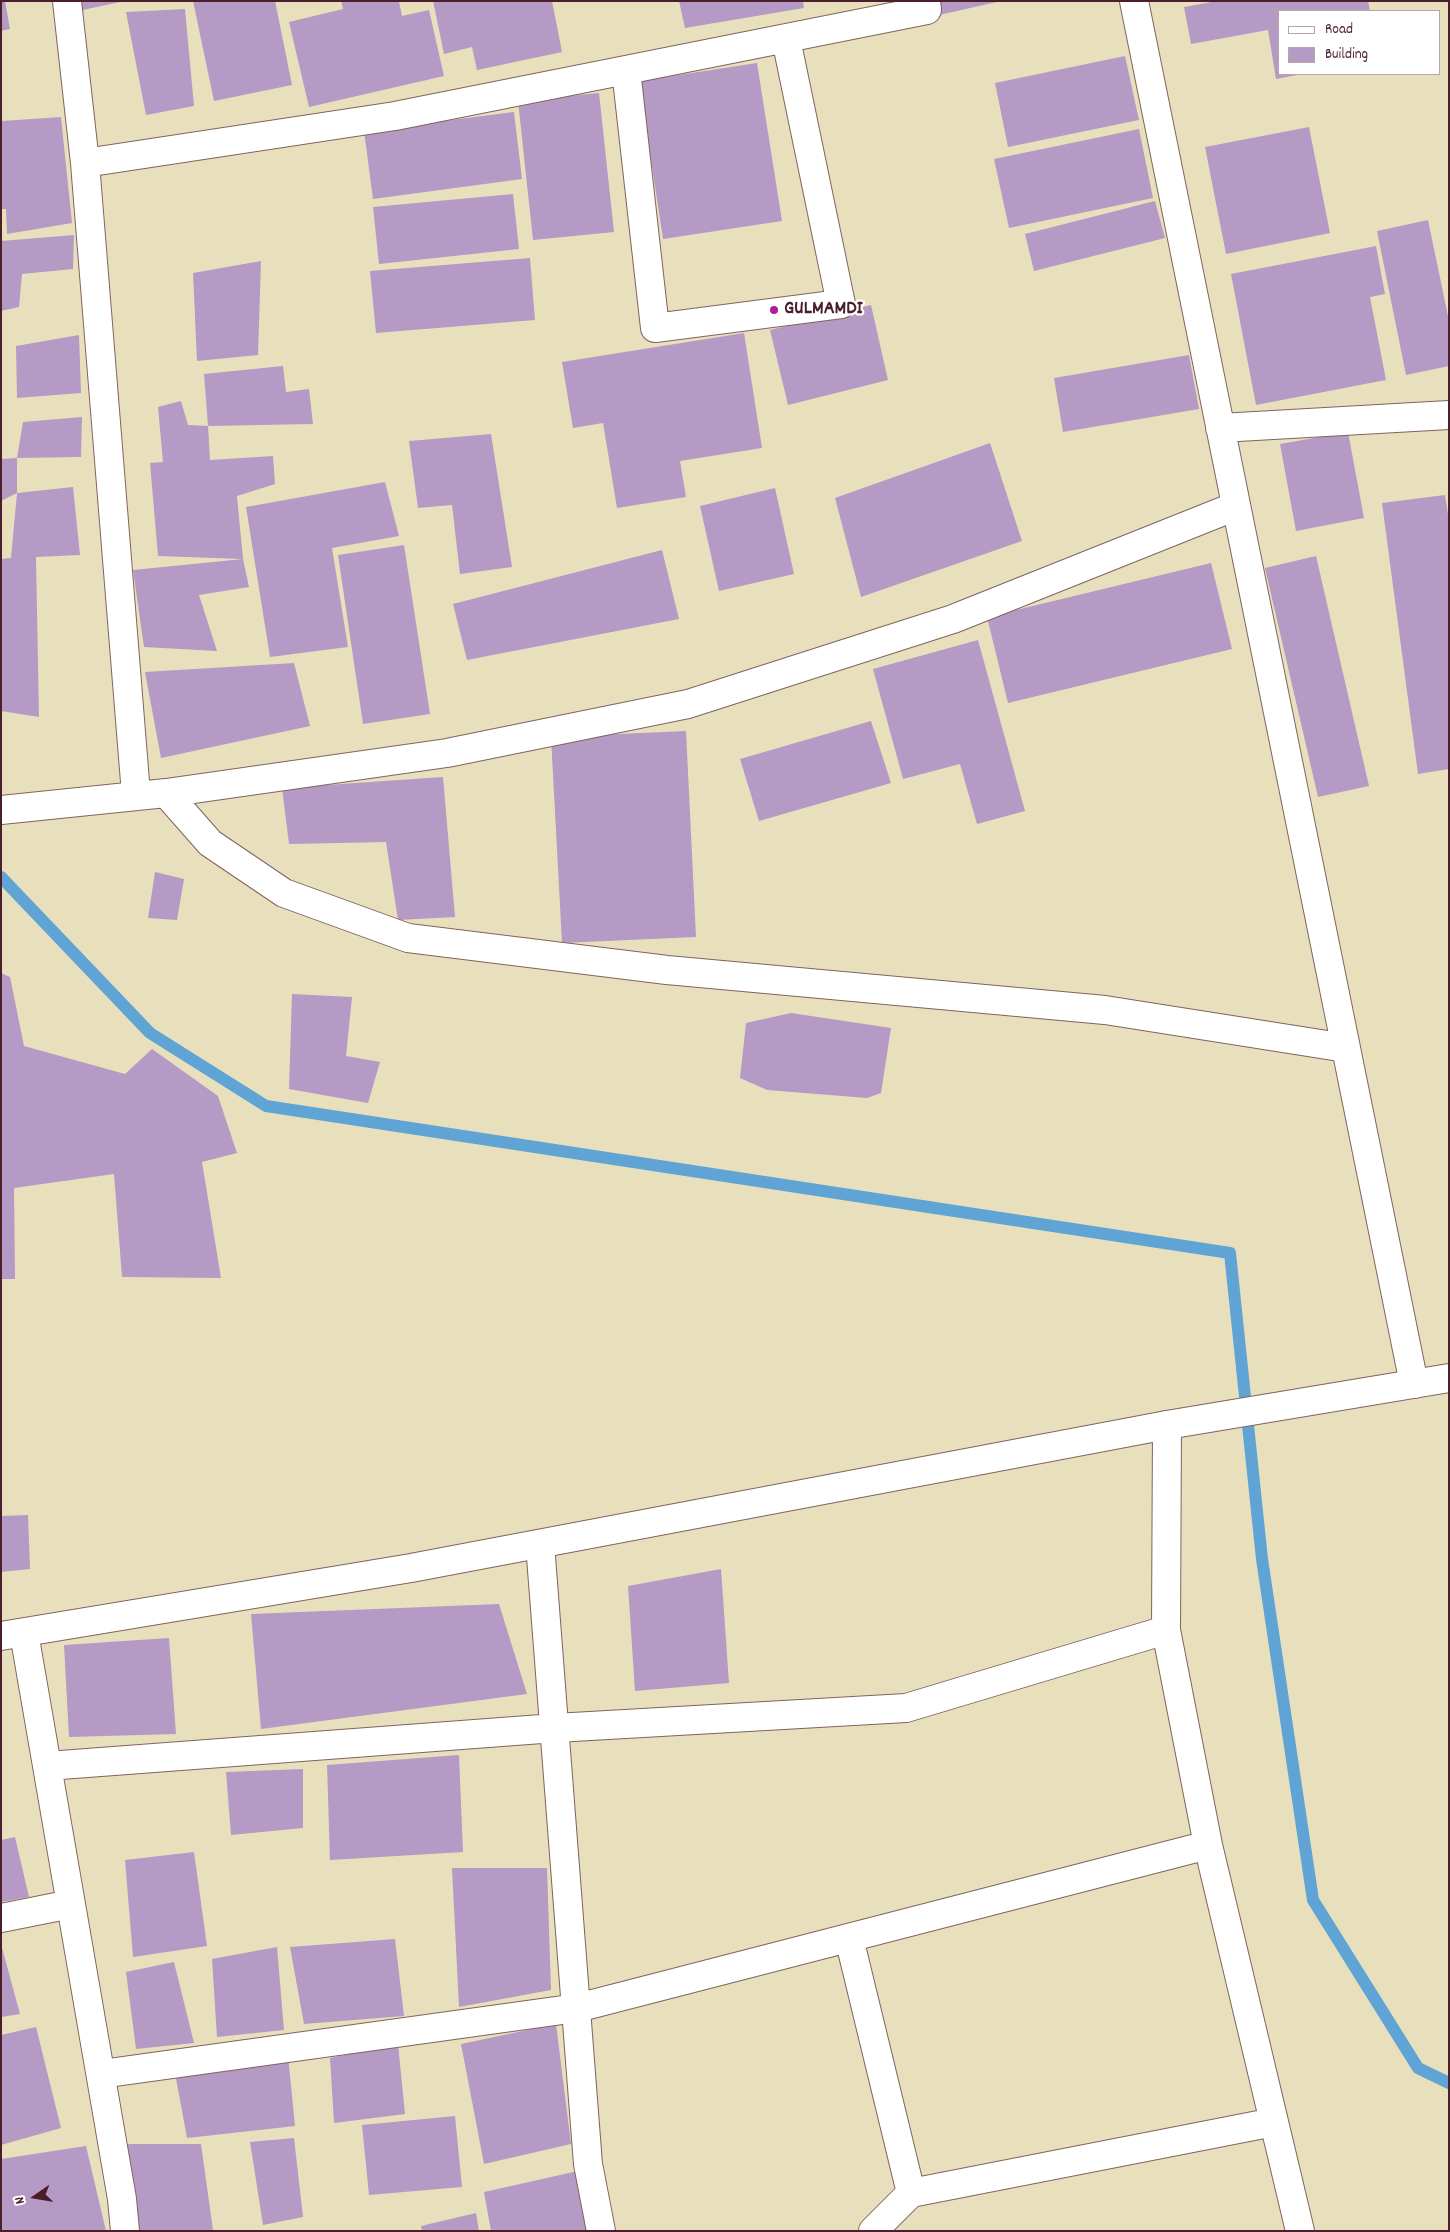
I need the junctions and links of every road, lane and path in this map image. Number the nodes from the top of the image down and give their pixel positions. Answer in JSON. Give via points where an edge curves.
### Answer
{"nodes":[{"id":1,"x":67,"y":1,"type":"edge"},
{"id":2,"x":926,"y":1,"type":"edge"},
{"id":3,"x":1134,"y":1,"type":"edge"},
{"id":4,"x":786,"y":39,"type":"junction"},
{"id":5,"x":626,"y":70,"type":"junction"},
{"id":6,"x":85,"y":163,"type":"junction"},
{"id":7,"x":1449,"y":416,"type":"edge"},
{"id":8,"x":1220,"y":428,"type":"junction"},
{"id":9,"x":1236,"y":506,"type":"junction"},
{"id":10,"x":166,"y":793,"type":"junction"},
{"id":11,"x":136,"y":794,"type":"junction"},
{"id":12,"x":1,"y":810,"type":"edge"},
{"id":13,"x":1346,"y":1048,"type":"junction"},
{"id":14,"x":1449,"y":1378,"type":"edge"},
{"id":15,"x":1414,"y":1384,"type":"junction"},
{"id":16,"x":1167,"y":1425,"type":"junction"},
{"id":17,"x":540,"y":1544,"type":"junction"},
{"id":18,"x":1166,"y":1630,"type":"junction"},
{"id":19,"x":13,"y":1634,"type":"edge"},
{"id":20,"x":555,"y":1728,"type":"junction"},
{"id":21,"x":47,"y":1766,"type":"junction"},
{"id":22,"x":1208,"y":1845,"type":"junction"},
{"id":23,"x":71,"y":1904,"type":"junction"},
{"id":24,"x":1,"y":1918,"type":"edge"},
{"id":25,"x":849,"y":1938,"type":"junction"},
{"id":26,"x":577,"y":2008,"type":"junction"},
{"id":27,"x":101,"y":2074,"type":"junction"},
{"id":28,"x":1274,"y":2122,"type":"junction"},
{"id":29,"x":911,"y":2193,"type":"junction"},
{"id":30,"x":125,"y":2231,"type":"edge"},
{"id":31,"x":601,"y":2231,"type":"edge"},
{"id":32,"x":873,"y":2231,"type":"edge"},
{"id":33,"x":1300,"y":2231,"type":"edge"}],
"edges":[{"from":1,"to":6,"type":"street"},
{"from":2,"to":4,"type":"street","via":[[927,10]]},
{"from":3,"to":8,"type":"street"},
{"from":4,"to":5,"type":"street"},
{"from":4,"to":5,"type":"street","via":[[840,304],[655,328]]},
{"from":5,"to":6,"type":"street","via":[[395,116]]},
{"from":6,"to":11,"type":"street"},
{"from":7,"to":8,"type":"street"},
{"from":8,"to":9,"type":"street"},
{"from":9,"to":10,"type":"street","via":[[953,619],[688,704],[447,753]]},
{"from":9,"to":13,"type":"street"},
{"from":10,"to":11,"type":"street"},
{"from":10,"to":13,"type":"street","via":[[210,843],[284,893],[408,938],[667,970],[1105,1010]]},
{"from":11,"to":12,"type":"street"},
{"from":13,"to":15,"type":"street"},
{"from":14,"to":15,"type":"street"},
{"from":15,"to":16,"type":"street"},
{"from":16,"to":17,"type":"street"},
{"from":16,"to":18,"type":"street"},
{"from":17,"to":19,"type":"street"},
{"from":17,"to":20,"type":"street"},
{"from":18,"to":20,"type":"street","via":[[906,1708]]},
{"from":18,"to":22,"type":"street"},
{"from":19,"to":21,"type":"street"},
{"from":20,"to":21,"type":"street"},
{"from":20,"to":26,"type":"street"},
{"from":21,"to":23,"type":"street"},
{"from":22,"to":25,"type":"street"},
{"from":22,"to":28,"type":"street"},
{"from":23,"to":24,"type":"street"},
{"from":23,"to":27,"type":"street"},
{"from":25,"to":26,"type":"street"},
{"from":25,"to":29,"type":"street"},
{"from":26,"to":27,"type":"street"},
{"from":26,"to":31,"type":"street","via":[[588,2164]]},
{"from":27,"to":30,"type":"street"},
{"from":28,"to":29,"type":"street"},
{"from":28,"to":33,"type":"street"},
{"from":29,"to":32,"type":"street"}]}
